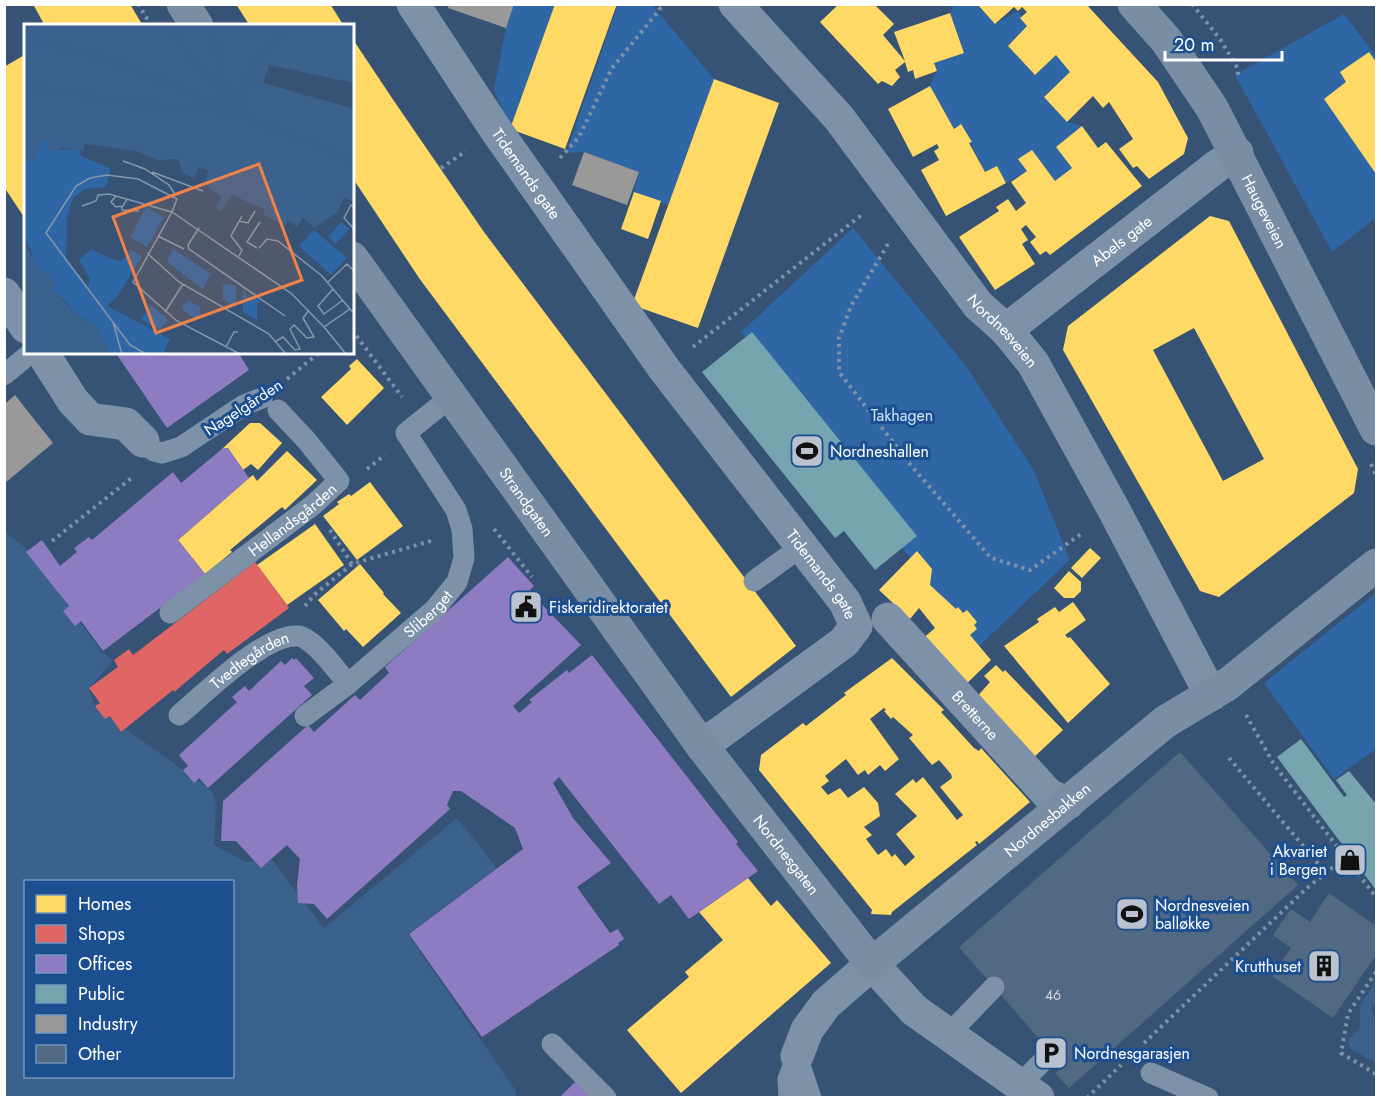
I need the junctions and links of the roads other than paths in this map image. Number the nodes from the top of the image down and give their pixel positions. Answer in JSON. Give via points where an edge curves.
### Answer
{"nodes":[{"id":1,"x":183,"y":4,"type":"edge"},
{"id":2,"x":413,"y":4,"type":"edge"},
{"id":3,"x":735,"y":4,"type":"edge"},
{"id":4,"x":1134,"y":4,"type":"edge"},
{"id":5,"x":196,"y":24,"type":"edge"},
{"id":6,"x":1237,"y":153,"type":"junction"},
{"id":7,"x":354,"y":261,"type":"edge"},
{"id":8,"x":4,"y":294,"type":"edge"},
{"id":9,"x":24,"y":324,"type":"edge"},
{"id":10,"x":1006,"y":330,"type":"junction"},
{"id":11,"x":30,"y":354,"type":"edge"},
{"id":12,"x":43,"y":354,"type":"edge"},
{"id":13,"x":4,"y":375,"type":"edge"},
{"id":14,"x":452,"y":396,"type":"junction"},
{"id":15,"x":270,"y":404,"type":"joint"},
{"id":16,"x":1377,"y":429,"type":"edge"},
{"id":17,"x":153,"y":447,"type":"joint"},
{"id":18,"x":802,"y":546,"type":"junction"},
{"id":19,"x":1377,"y":565,"type":"edge"},
{"id":20,"x":754,"y":581,"type":"dead end"},
{"id":21,"x":170,"y":613,"type":"dead end"},
{"id":22,"x":888,"y":620,"type":"dead end"},
{"id":23,"x":348,"y":684,"type":"junction"},
{"id":24,"x":1220,"y":690,"type":"junction"},
{"id":25,"x":179,"y":715,"type":"dead end"},
{"id":26,"x":305,"y":716,"type":"dead end"},
{"id":27,"x":702,"y":746,"type":"junction"},
{"id":28,"x":1068,"y":802,"type":"junction"},
{"id":29,"x":872,"y":964,"type":"junction"},
{"id":30,"x":994,"y":987,"type":"dead end"},
{"id":31,"x":948,"y":1035,"type":"junction"},
{"id":32,"x":552,"y":1044,"type":"dead end"},
{"id":33,"x":1051,"y":1053,"type":"dead end"},
{"id":34,"x":797,"y":1056,"type":"junction"},
{"id":35,"x":1151,"y":1073,"type":"dead end"},
{"id":36,"x":1029,"y":1091,"type":"edge"},
{"id":37,"x":606,"y":1098,"type":"edge"},
{"id":38,"x":789,"y":1098,"type":"edge"},
{"id":39,"x":811,"y":1098,"type":"edge"},
{"id":40,"x":1208,"y":1098,"type":"edge"}],
"edges":[{"from":1,"to":5,"type":"main road"},
{"from":2,"to":18,"type":"street","name":"Tidemands gate","via":[[496,130],[665,370]]},
{"from":3,"to":10,"type":"street","name":"Nordnesveien","via":[[839,118],[978,305]]},
{"from":4,"to":6,"type":"main road","name":"Haugeveien","via":[[1173,49]]},
{"from":6,"to":10,"type":"street","name":"Abels gate"},
{"from":6,"to":16,"type":"main road","name":"Haugeveien"},
{"from":7,"to":14,"type":"main road","name":"Strandgaten"},
{"from":8,"to":9,"type":"street"},
{"from":10,"to":24,"type":"street","name":"Nordnesveien","via":[[1033,363]]},
{"from":11,"to":13,"type":"lane"},
{"from":12,"to":17,"type":"street","via":[[73,401],[90,419],[126,424]]},
{"from":14,"to":23,"type":"lane","name":"Sliberget","via":[[406,433],[456,510],[464,558],[457,582],[435,609]]},
{"from":14,"to":27,"type":"main road","name":"Strandgaten"},
{"from":15,"to":17,"type":"lane","name":"Nagelgården","via":[[244,405],[181,447]]},
{"from":15,"to":21,"type":"lane","name":"Hellandsgården","via":[[339,481]]},
{"from":18,"to":20,"type":"lane"},
{"from":18,"to":27,"type":"street","name":"Tidemands gate","via":[[845,602],[856,626],[844,642]]},
{"from":19,"to":24,"type":"main road","name":"Nordnesbakken"},
{"from":22,"to":28,"type":"street","name":"Bretterne","via":[[1045,791]]},
{"from":23,"to":25,"type":"lane","name":"Tvedtegården","via":[[315,645],[299,636],[278,639],[251,654]]},
{"from":23,"to":26,"type":"lane","name":"Sliberget"},
{"from":24,"to":28,"type":"main road","name":"Nordnesbakken","via":[[1165,723]]},
{"from":27,"to":29,"type":"main road","name":"Nordnesgaten"},
{"from":28,"to":29,"type":"main road","name":"Nordnesbakken"},
{"from":29,"to":31,"type":"street","name":"Nordnesgaten","via":[[914,1011]]},
{"from":29,"to":34,"type":"street","via":[[826,1004],[807,1030]]},
{"from":30,"to":31,"type":"lane"},
{"from":31,"to":36,"type":"street","name":"Nordnesgaten"},
{"from":32,"to":37,"type":"lane"},
{"from":33,"to":36,"type":"lane"},
{"from":34,"to":38,"type":"lane","via":[[788,1079]]},
{"from":34,"to":39,"type":"lane"},
{"from":35,"to":40,"type":"lane"}]}
